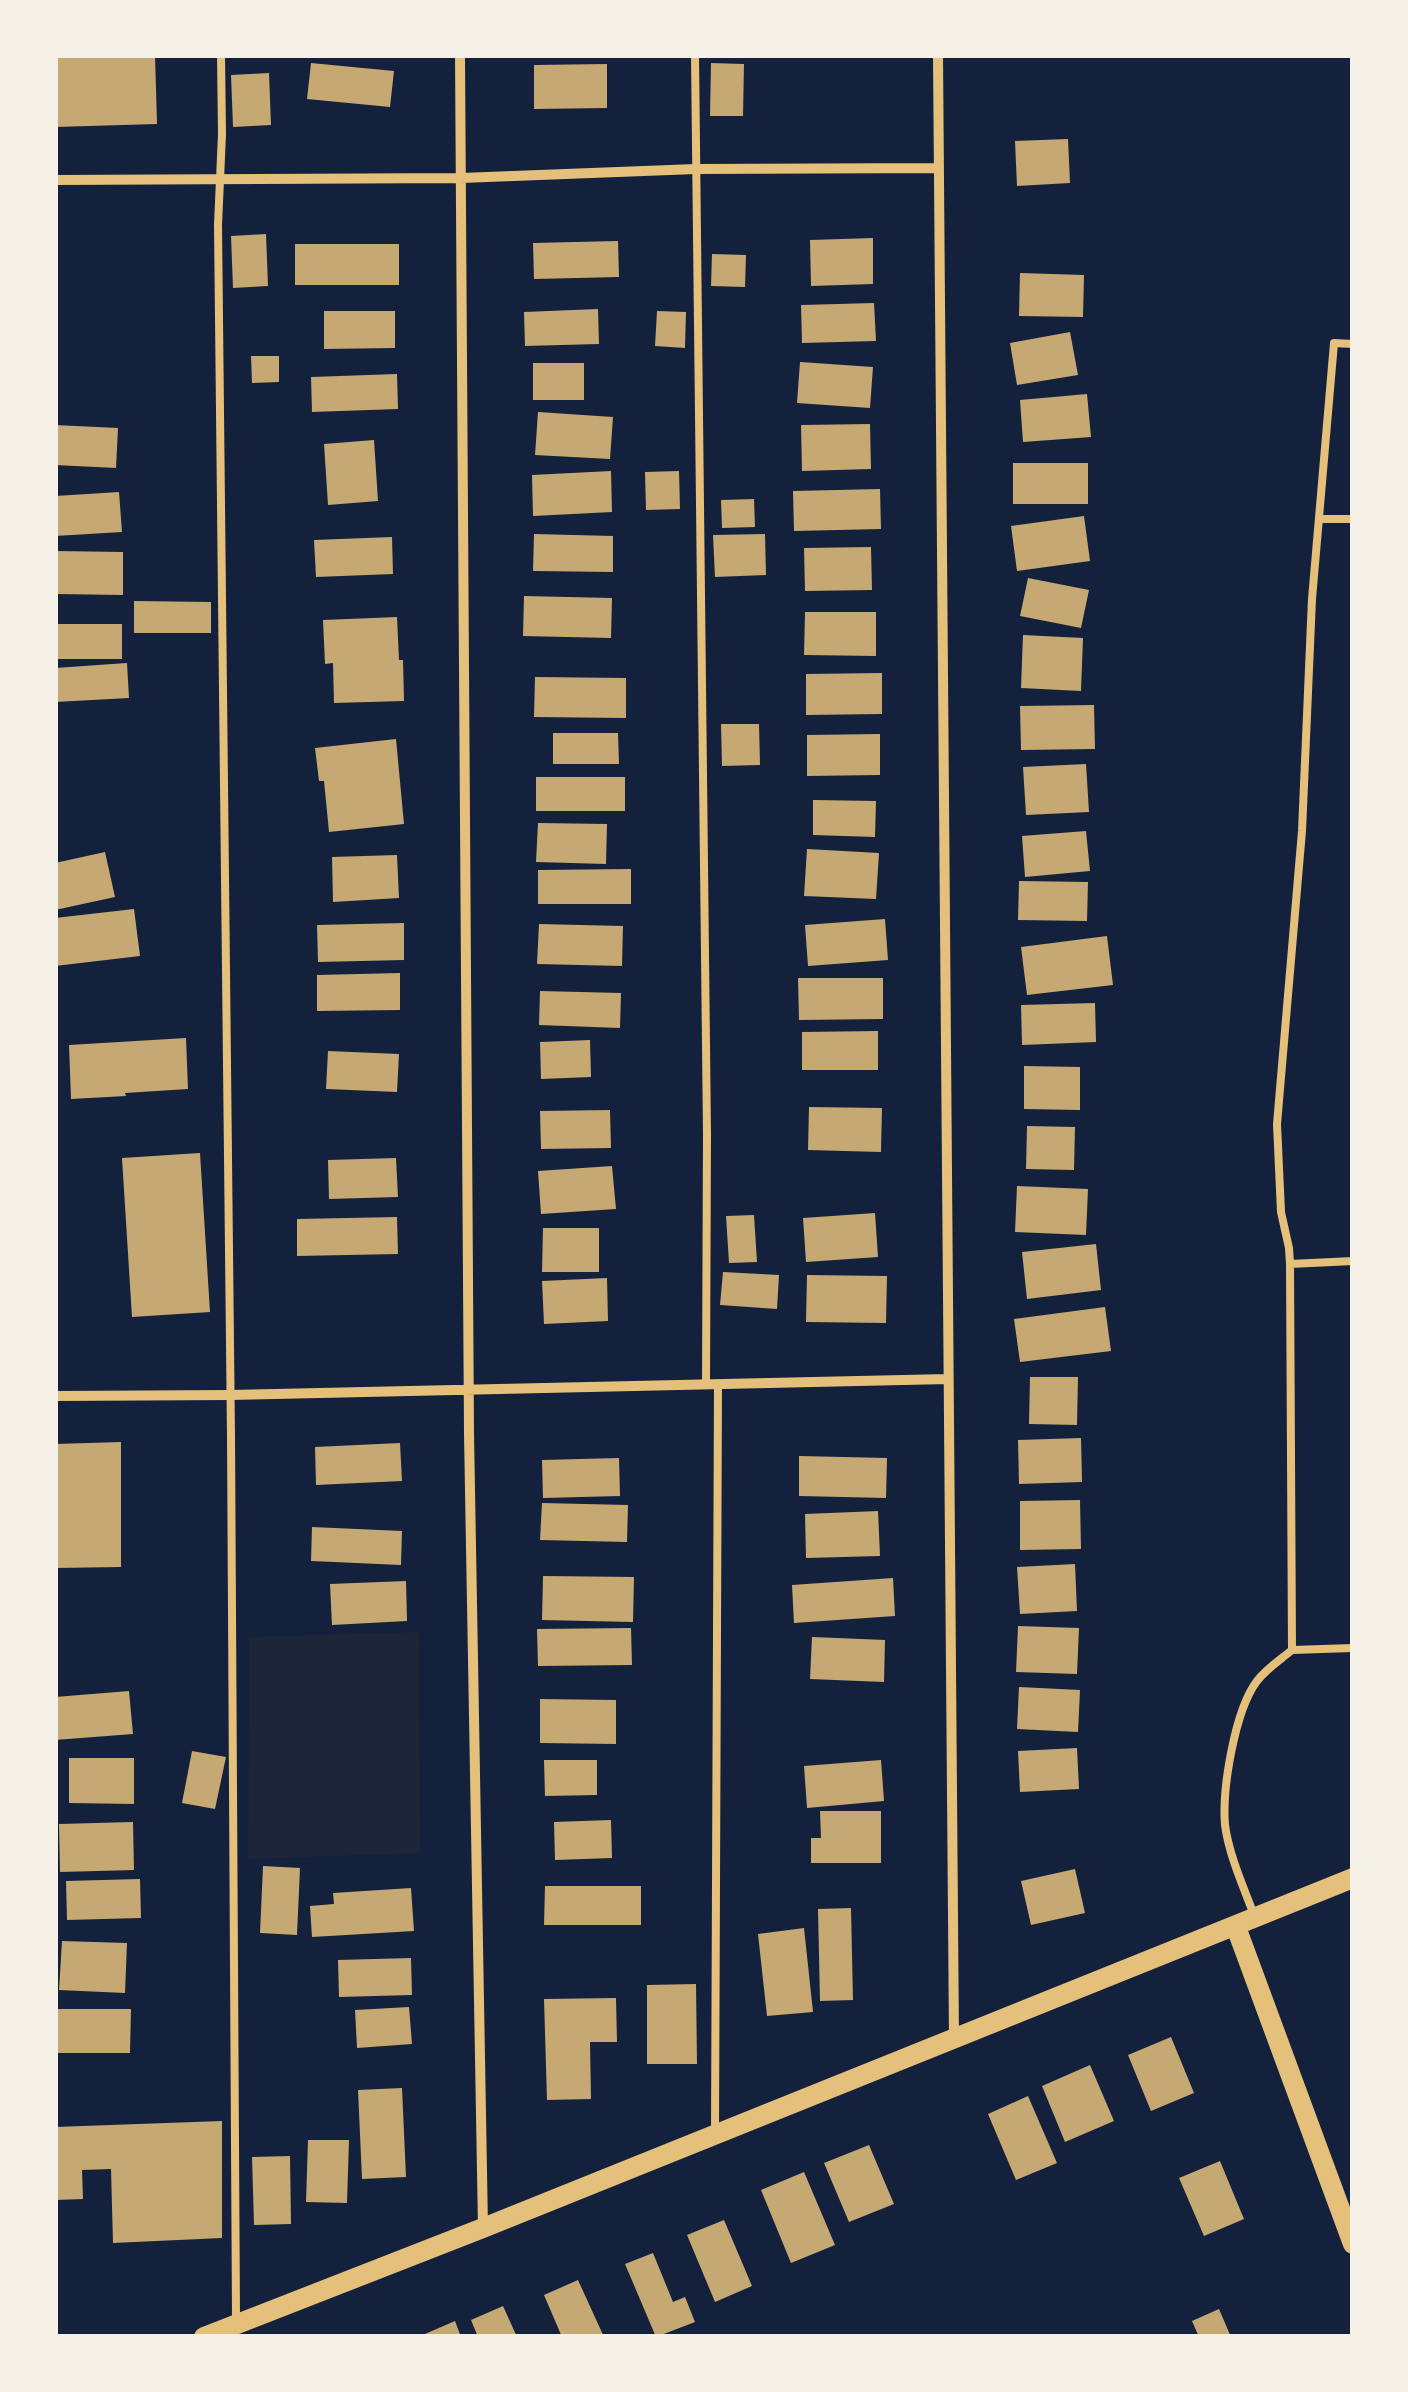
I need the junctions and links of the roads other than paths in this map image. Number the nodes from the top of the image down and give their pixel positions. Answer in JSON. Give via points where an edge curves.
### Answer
{"nodes":[{"id":1,"x":221,"y":55,"type":"edge"},
{"id":2,"x":460,"y":55,"type":"edge"},
{"id":3,"x":695,"y":55,"type":"edge"},
{"id":4,"x":938,"y":55,"type":"edge"},
{"id":5,"x":696,"y":168,"type":"junction"},
{"id":6,"x":939,"y":168,"type":"junction"},
{"id":7,"x":461,"y":178,"type":"junction"},
{"id":8,"x":220,"y":179,"type":"junction"},
{"id":9,"x":55,"y":180,"type":"edge"},
{"id":10,"x":1353,"y":344,"type":"edge"},
{"id":11,"x":1319,"y":520,"type":"junction"},
{"id":12,"x":1353,"y":520,"type":"edge"},
{"id":13,"x":1353,"y":1261,"type":"edge"},
{"id":14,"x":1290,"y":1264,"type":"junction"},
{"id":15,"x":948,"y":1379,"type":"junction"},
{"id":16,"x":712,"y":1384,"type":"junction"},
{"id":17,"x":469,"y":1389,"type":"junction"},
{"id":18,"x":230,"y":1395,"type":"junction"},
{"id":19,"x":55,"y":1396,"type":"edge"},
{"id":20,"x":1353,"y":1648,"type":"edge"},
{"id":21,"x":1292,"y":1650,"type":"junction"},
{"id":22,"x":1353,"y":1878,"type":"edge"},
{"id":23,"x":1246,"y":1923,"type":"junction"},
{"id":24,"x":954,"y":2039,"type":"junction"},
{"id":25,"x":715,"y":2134,"type":"junction"},
{"id":26,"x":482,"y":2228,"type":"junction"},
{"id":27,"x":1353,"y":2244,"type":"edge"},
{"id":28,"x":236,"y":2324,"type":"junction"},
{"id":29,"x":204,"y":2337,"type":"edge"}],
"edges":[{"from":1,"to":8,"type":"lane"},
{"from":2,"to":7,"type":"street"},
{"from":3,"to":5,"type":"lane"},
{"from":4,"to":6,"type":"street"},
{"from":5,"to":6,"type":"street"},
{"from":5,"to":7,"type":"street"},
{"from":5,"to":16,"type":"lane"},
{"from":6,"to":15,"type":"street"},
{"from":7,"to":8,"type":"street"},
{"from":7,"to":17,"type":"street"},
{"from":8,"to":9,"type":"street"},
{"from":8,"to":18,"type":"lane"},
{"from":10,"to":11,"type":"lane","via":[[1334,343]]},
{"from":11,"to":12,"type":"lane"},
{"from":11,"to":14,"type":"lane","via":[[1278,1124]]},
{"from":13,"to":14,"type":"lane"},
{"from":14,"to":21,"type":"lane"},
{"from":15,"to":16,"type":"street"},
{"from":15,"to":24,"type":"street"},
{"from":16,"to":17,"type":"street"},
{"from":16,"to":25,"type":"lane"},
{"from":17,"to":18,"type":"street"},
{"from":17,"to":26,"type":"street"},
{"from":18,"to":19,"type":"street"},
{"from":18,"to":28,"type":"lane"},
{"from":20,"to":21,"type":"lane"},
{"from":21,"to":23,"type":"lane","via":[[1259,1678],[1243,1703],[1229,1763],[1225,1824]]},
{"from":22,"to":23,"type":"main road"},
{"from":23,"to":24,"type":"main road"},
{"from":23,"to":27,"type":"main road"},
{"from":24,"to":25,"type":"main road"},
{"from":25,"to":26,"type":"main road"},
{"from":26,"to":28,"type":"main road"},
{"from":28,"to":29,"type":"main road"}]}
